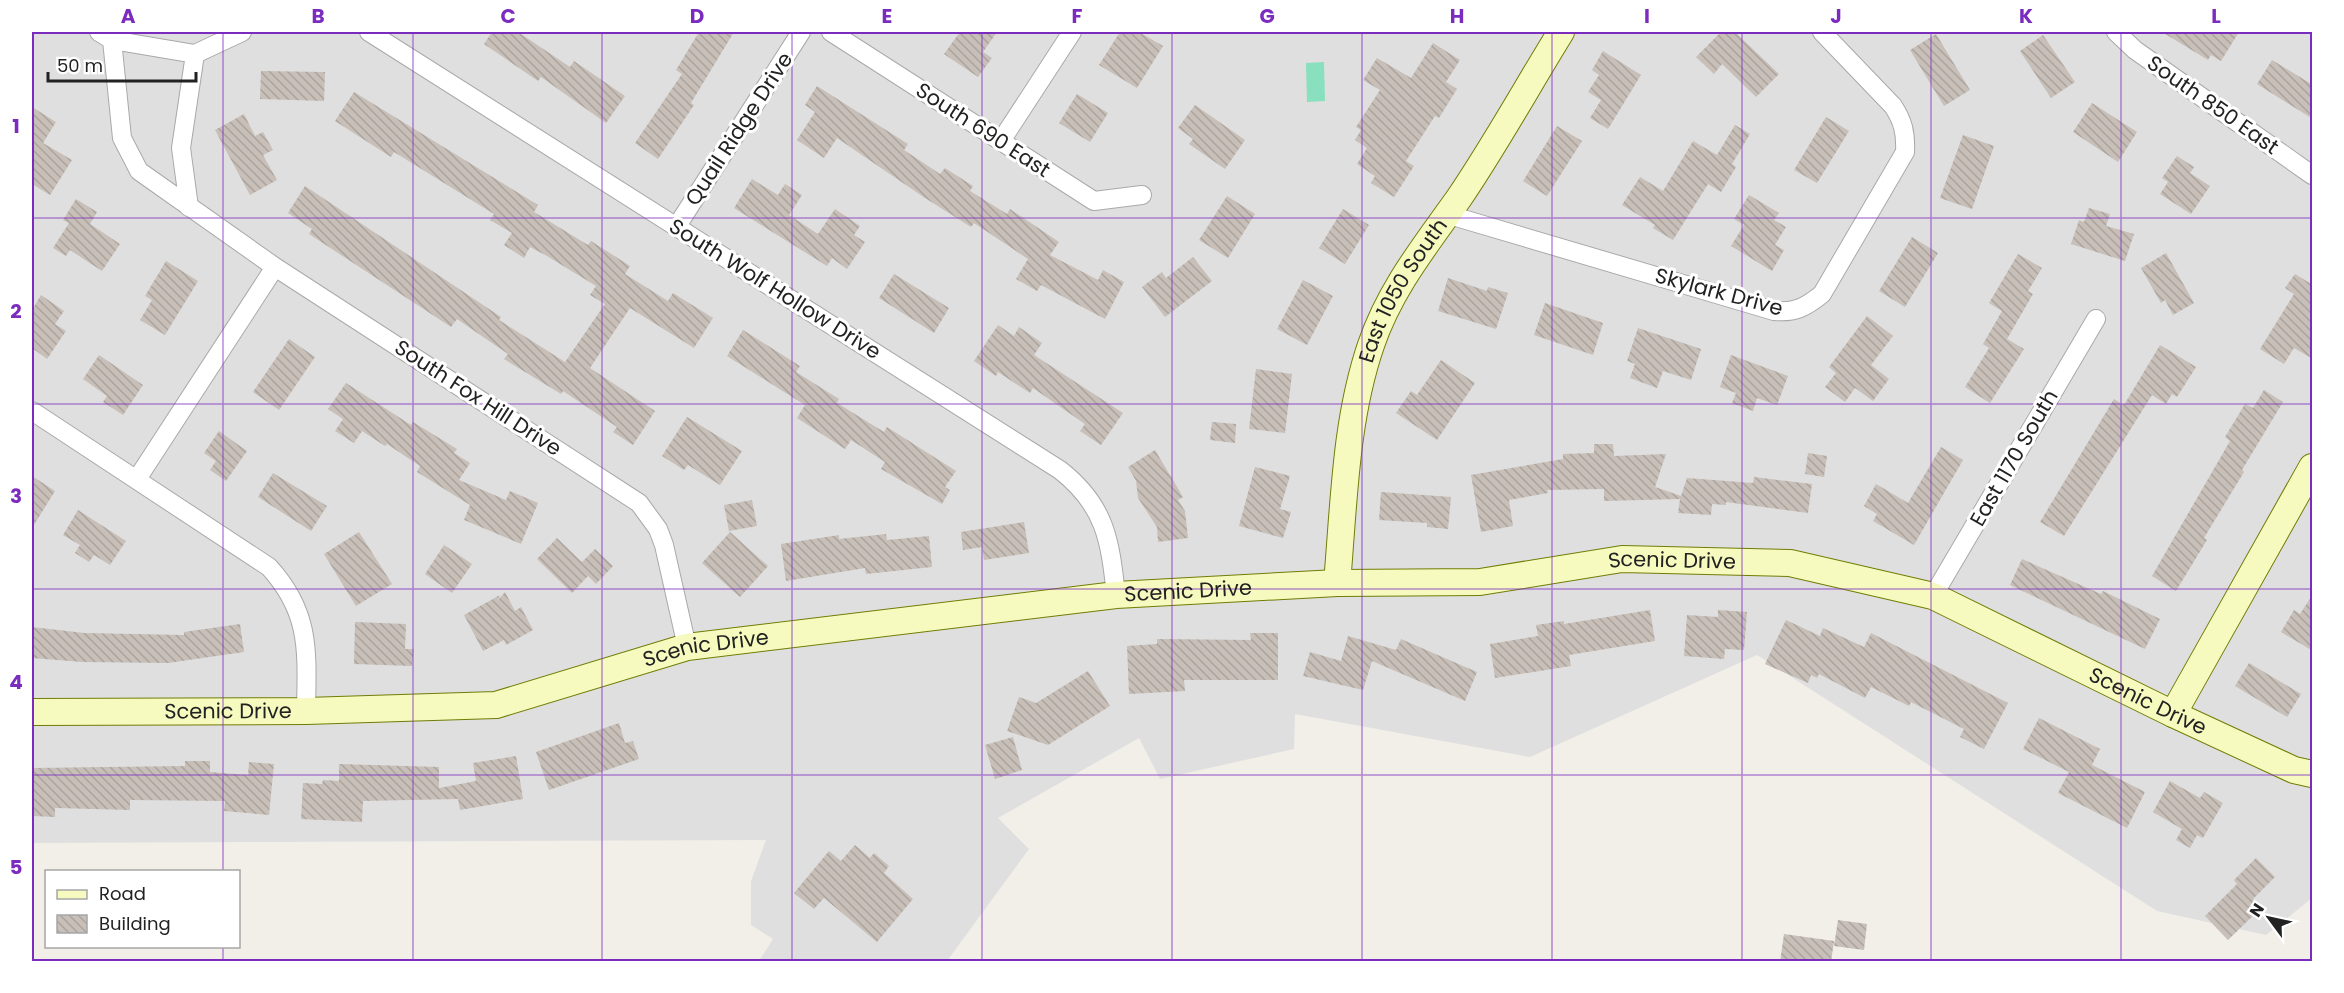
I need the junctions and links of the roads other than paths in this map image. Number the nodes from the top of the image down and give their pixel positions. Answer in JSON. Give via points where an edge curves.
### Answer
{"nodes":[{"id":1,"x":242,"y":32,"type":"edge"},
{"id":2,"x":369,"y":32,"type":"edge"},
{"id":3,"x":801,"y":32,"type":"edge"},
{"id":4,"x":831,"y":32,"type":"edge"},
{"id":5,"x":1072,"y":32,"type":"edge"},
{"id":6,"x":1561,"y":32,"type":"edge"},
{"id":7,"x":1822,"y":32,"type":"edge"},
{"id":8,"x":2116,"y":32,"type":"edge"},
{"id":9,"x":106,"y":36,"type":"edge"},
{"id":10,"x":195,"y":54,"type":"junction"},
{"id":11,"x":1001,"y":141,"type":"junction"},
{"id":12,"x":2313,"y":175,"type":"edge"},
{"id":13,"x":1142,"y":195,"type":"dead end"},
{"id":14,"x":189,"y":207,"type":"junction"},
{"id":15,"x":1446,"y":214,"type":"junction"},
{"id":16,"x":676,"y":226,"type":"junction"},
{"id":17,"x":275,"y":267,"type":"junction"},
{"id":18,"x":2096,"y":319,"type":"dead end"},
{"id":19,"x":32,"y":411,"type":"edge"},
{"id":20,"x":2313,"y":467,"type":"edge"},
{"id":21,"x":138,"y":479,"type":"junction"},
{"id":22,"x":1337,"y":583,"type":"junction"},
{"id":23,"x":1116,"y":595,"type":"junction"},
{"id":24,"x":1933,"y":596,"type":"junction"},
{"id":25,"x":687,"y":647,"type":"junction"},
{"id":26,"x":306,"y":711,"type":"junction"},
{"id":27,"x":32,"y":712,"type":"edge"},
{"id":28,"x":2173,"y":714,"type":"junction"},
{"id":29,"x":2313,"y":774,"type":"edge"}],
"edges":[{"from":1,"to":10,"type":"street"},
{"from":2,"to":16,"type":"street","name":"South Wolf Hollow Drive"},
{"from":3,"to":16,"type":"street","name":"Quail Ridge Drive"},
{"from":4,"to":11,"type":"street","name":"South 690 East"},
{"from":5,"to":11,"type":"street"},
{"from":6,"to":15,"type":"street","name":"East 1050 South"},
{"from":7,"to":15,"type":"street","name":"Skylark Drive","via":[[1893,106],[1906,136],[1905,152],[1822,294],[1805,307],[1790,312],[1774,311]]},
{"from":8,"to":12,"type":"street","name":"South 850 East","via":[[2135,50]]},
{"from":9,"to":10,"type":"street"},
{"from":9,"to":14,"type":"street","name":"South Fox Hill Drive","via":[[128,155],[139,171]]},
{"from":10,"to":14,"type":"street","via":[[181,148]]},
{"from":11,"to":13,"type":"street","name":"South 690 East","via":[[1094,201]]},
{"from":14,"to":17,"type":"street","name":"South Fox Hill Drive"},
{"from":15,"to":22,"type":"street","name":"East 1050 South","via":[[1390,300],[1360,381]]},
{"from":16,"to":23,"type":"street","name":"South Wolf Hollow Drive","via":[[1073,480],[1094,505],[1108,534]]},
{"from":17,"to":21,"type":"street"},
{"from":17,"to":25,"type":"street","name":"South Fox Hill Drive","via":[[639,503],[654,522],[664,545]]},
{"from":18,"to":24,"type":"street","name":"East 1170 South"},
{"from":19,"to":21,"type":"street"},
{"from":20,"to":28,"type":"street"},
{"from":21,"to":26,"type":"street","via":[[255,555],[285,585],[303,624]]},
{"from":22,"to":23,"type":"street","name":"Scenic Drive"},
{"from":22,"to":24,"type":"street","name":"Scenic Drive","via":[[1480,582],[1622,559],[1790,563]]},
{"from":23,"to":25,"type":"street","name":"Scenic Drive"},
{"from":24,"to":28,"type":"street","name":"Scenic Drive"},
{"from":25,"to":26,"type":"street","name":"Scenic Drive","via":[[496,705]]},
{"from":26,"to":27,"type":"street","name":"Scenic Drive"},
{"from":28,"to":29,"type":"street","name":"Scenic Drive","via":[[2294,770]]}]}
